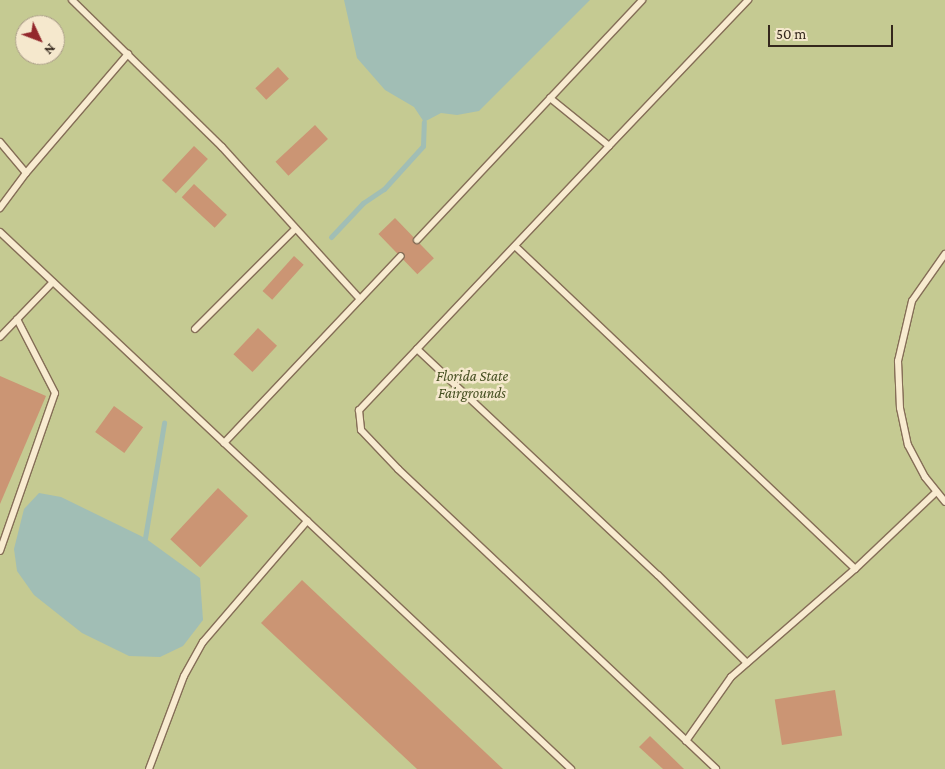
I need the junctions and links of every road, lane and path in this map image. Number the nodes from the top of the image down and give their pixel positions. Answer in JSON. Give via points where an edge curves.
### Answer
{"nodes":[{"id":1,"x":72,"y":0,"type":"edge"},
{"id":2,"x":642,"y":0,"type":"edge"},
{"id":3,"x":748,"y":0,"type":"edge"},
{"id":4,"x":128,"y":54,"type":"junction"},
{"id":5,"x":550,"y":98,"type":"junction"},
{"id":6,"x":0,"y":142,"type":"edge"},
{"id":7,"x":609,"y":146,"type":"junction"},
{"id":8,"x":26,"y":174,"type":"junction"},
{"id":9,"x":0,"y":208,"type":"edge"},
{"id":10,"x":295,"y":229,"type":"junction"},
{"id":11,"x":0,"y":232,"type":"edge"},
{"id":12,"x":417,"y":240,"type":"dead end"},
{"id":13,"x":515,"y":246,"type":"junction"},
{"id":14,"x":945,"y":254,"type":"edge"},
{"id":15,"x":401,"y":256,"type":"dead end"},
{"id":16,"x":53,"y":282,"type":"junction"},
{"id":17,"x":360,"y":299,"type":"junction"},
{"id":18,"x":17,"y":320,"type":"junction"},
{"id":19,"x":195,"y":329,"type":"dead end"},
{"id":20,"x":0,"y":337,"type":"edge"},
{"id":21,"x":417,"y":349,"type":"junction"},
{"id":22,"x":224,"y":443,"type":"junction"},
{"id":23,"x":936,"y":492,"type":"junction"},
{"id":24,"x":945,"y":502,"type":"edge"},
{"id":25,"x":307,"y":521,"type":"junction"},
{"id":26,"x":0,"y":551,"type":"edge"},
{"id":27,"x":856,"y":569,"type":"junction"},
{"id":28,"x":747,"y":663,"type":"junction"},
{"id":29,"x":686,"y":741,"type":"junction"},
{"id":30,"x":149,"y":769,"type":"edge"},
{"id":31,"x":571,"y":769,"type":"edge"},
{"id":32,"x":716,"y":769,"type":"edge"}],
"edges":[{"from":1,"to":4,"type":"lane"},
{"from":2,"to":5,"type":"lane"},
{"from":3,"to":7,"type":"lane"},
{"from":4,"to":8,"type":"lane"},
{"from":4,"to":10,"type":"lane","via":[[222,147]]},
{"from":5,"to":7,"type":"lane"},
{"from":5,"to":12,"type":"lane"},
{"from":6,"to":8,"type":"lane"},
{"from":7,"to":13,"type":"lane"},
{"from":8,"to":9,"type":"lane"},
{"from":10,"to":17,"type":"lane"},
{"from":10,"to":19,"type":"lane"},
{"from":11,"to":16,"type":"lane"},
{"from":13,"to":21,"type":"lane"},
{"from":13,"to":27,"type":"lane"},
{"from":14,"to":23,"type":"lane","via":[[912,301],[898,361],[900,408],[908,445]]},
{"from":15,"to":17,"type":"lane"},
{"from":16,"to":18,"type":"lane"},
{"from":16,"to":22,"type":"lane"},
{"from":17,"to":22,"type":"lane"},
{"from":18,"to":20,"type":"lane"},
{"from":18,"to":26,"type":"lane","via":[[55,393]]},
{"from":21,"to":28,"type":"lane","via":[[651,568]]},
{"from":21,"to":29,"type":"lane","via":[[359,410],[361,430],[398,469]]},
{"from":22,"to":25,"type":"lane"},
{"from":23,"to":24,"type":"lane"},
{"from":23,"to":27,"type":"lane"},
{"from":25,"to":30,"type":"lane","via":[[204,642],[184,676]]},
{"from":25,"to":31,"type":"lane"},
{"from":27,"to":28,"type":"lane"},
{"from":28,"to":29,"type":"lane","via":[[731,677]]},
{"from":29,"to":32,"type":"lane"}]}
